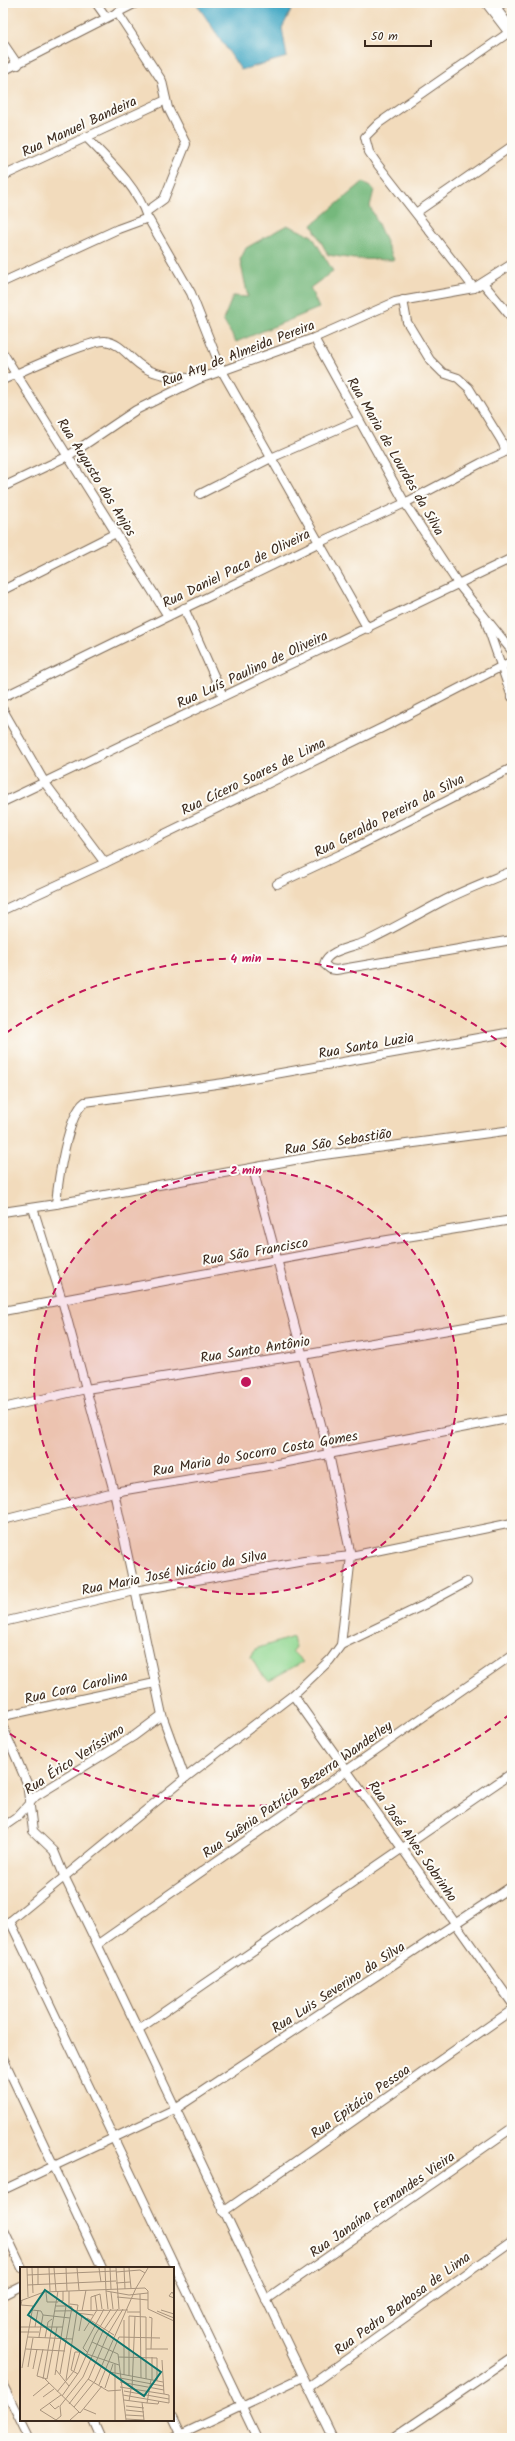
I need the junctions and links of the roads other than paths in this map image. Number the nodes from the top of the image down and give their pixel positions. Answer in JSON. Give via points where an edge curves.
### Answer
{"nodes":[{"id":1,"x":96,"y":3,"type":"edge"},
{"id":2,"x":136,"y":3,"type":"edge"},
{"id":3,"x":496,"y":5,"type":"edge"},
{"id":4,"x":117,"y":12,"type":"junction"},
{"id":5,"x":106,"y":17,"type":"junction"},
{"id":6,"x":511,"y":32,"type":"edge"},
{"id":7,"x":3,"y":43,"type":"edge"},
{"id":8,"x":18,"y":65,"type":"junction"},
{"id":9,"x":3,"y":71,"type":"edge"},
{"id":10,"x":166,"y":100,"type":"junction"},
{"id":11,"x":86,"y":137,"type":"junction"},
{"id":12,"x":512,"y":146,"type":"edge"},
{"id":13,"x":3,"y":176,"type":"edge"},
{"id":14,"x":416,"y":212,"type":"junction"},
{"id":15,"x":147,"y":215,"type":"junction"},
{"id":16,"x":512,"y":264,"type":"edge"},
{"id":17,"x":3,"y":282,"type":"edge"},
{"id":18,"x":483,"y":283,"type":"junction"},
{"id":19,"x":474,"y":288,"type":"junction"},
{"id":20,"x":403,"y":300,"type":"junction"},
{"id":21,"x":512,"y":318,"type":"edge"},
{"id":22,"x":314,"y":338,"type":"junction"},
{"id":23,"x":3,"y":353,"type":"edge"},
{"id":24,"x":222,"y":371,"type":"junction"},
{"id":25,"x":17,"y":374,"type":"junction"},
{"id":26,"x":199,"y":379,"type":"junction"},
{"id":27,"x":3,"y":380,"type":"edge"},
{"id":28,"x":358,"y":420,"type":"junction"},
{"id":29,"x":68,"y":456,"type":"junction"},
{"id":30,"x":271,"y":458,"type":"junction"},
{"id":31,"x":3,"y":487,"type":"edge"},
{"id":32,"x":200,"y":494,"type":"dead end"},
{"id":33,"x":405,"y":503,"type":"junction"},
{"id":34,"x":116,"y":533,"type":"junction"},
{"id":35,"x":320,"y":542,"type":"junction"},
{"id":36,"x":512,"y":558,"type":"edge"},
{"id":37,"x":459,"y":584,"type":"junction"},
{"id":38,"x":3,"y":590,"type":"edge"},
{"id":39,"x":184,"y":608,"type":"junction"},
{"id":40,"x":168,"y":616,"type":"junction"},
{"id":41,"x":483,"y":616,"type":"junction"},
{"id":42,"x":368,"y":629,"type":"junction"},
{"id":43,"x":512,"y":651,"type":"edge"},
{"id":44,"x":512,"y":662,"type":"edge"},
{"id":45,"x":502,"y":667,"type":"junction"},
{"id":46,"x":223,"y":696,"type":"junction"},
{"id":47,"x":3,"y":697,"type":"edge"},
{"id":48,"x":512,"y":697,"type":"edge"},
{"id":49,"x":3,"y":710,"type":"edge"},
{"id":50,"x":512,"y":768,"type":"edge"},
{"id":51,"x":45,"y":783,"type":"junction"},
{"id":52,"x":3,"y":802,"type":"edge"},
{"id":53,"x":105,"y":863,"type":"junction"},
{"id":54,"x":512,"y":871,"type":"edge"},
{"id":55,"x":277,"y":884,"type":"dead end"},
{"id":56,"x":3,"y":910,"type":"edge"},
{"id":57,"x":512,"y":940,"type":"edge"},
{"id":58,"x":512,"y":1032,"type":"edge"},
{"id":59,"x":512,"y":1130,"type":"edge"},
{"id":60,"x":253,"y":1169,"type":"junction"},
{"id":61,"x":56,"y":1204,"type":"junction"},
{"id":62,"x":33,"y":1208,"type":"junction"},
{"id":63,"x":3,"y":1212,"type":"edge"},
{"id":64,"x":512,"y":1220,"type":"edge"},
{"id":65,"x":277,"y":1260,"type":"junction"},
{"id":66,"x":62,"y":1300,"type":"junction"},
{"id":67,"x":3,"y":1311,"type":"edge"},
{"id":68,"x":512,"y":1319,"type":"edge"},
{"id":69,"x":303,"y":1355,"type":"junction"},
{"id":70,"x":86,"y":1389,"type":"junction"},
{"id":71,"x":3,"y":1408,"type":"edge"},
{"id":72,"x":512,"y":1418,"type":"edge"},
{"id":73,"x":329,"y":1454,"type":"junction"},
{"id":74,"x":114,"y":1492,"type":"junction"},
{"id":75,"x":3,"y":1520,"type":"edge"},
{"id":76,"x":512,"y":1523,"type":"edge"},
{"id":77,"x":351,"y":1556,"type":"junction"},
{"id":78,"x":467,"y":1582,"type":"dead end"},
{"id":79,"x":135,"y":1591,"type":"junction"},
{"id":80,"x":3,"y":1622,"type":"edge"},
{"id":81,"x":341,"y":1645,"type":"junction"},
{"id":82,"x":512,"y":1655,"type":"edge"},
{"id":83,"x":154,"y":1683,"type":"junction"},
{"id":84,"x":293,"y":1695,"type":"junction"},
{"id":85,"x":162,"y":1715,"type":"junction"},
{"id":86,"x":3,"y":1716,"type":"edge"},
{"id":87,"x":3,"y":1727,"type":"edge"},
{"id":88,"x":347,"y":1770,"type":"junction"},
{"id":89,"x":512,"y":1773,"type":"edge"},
{"id":90,"x":185,"y":1778,"type":"junction"},
{"id":91,"x":30,"y":1801,"type":"junction"},
{"id":92,"x":3,"y":1827,"type":"edge"},
{"id":93,"x":400,"y":1847,"type":"junction"},
{"id":94,"x":65,"y":1878,"type":"junction"},
{"id":95,"x":512,"y":1886,"type":"edge"},
{"id":96,"x":10,"y":1921,"type":"junction"},
{"id":97,"x":457,"y":1925,"type":"junction"},
{"id":98,"x":3,"y":1927,"type":"edge"},
{"id":99,"x":98,"y":1944,"type":"junction"},
{"id":100,"x":512,"y":2003,"type":"edge"},
{"id":101,"x":512,"y":2010,"type":"edge"},
{"id":102,"x":139,"y":2029,"type":"junction"},
{"id":103,"x":3,"y":2058,"type":"edge"},
{"id":104,"x":177,"y":2108,"type":"junction"},
{"id":105,"x":512,"y":2128,"type":"edge"},
{"id":106,"x":113,"y":2138,"type":"junction"},
{"id":107,"x":54,"y":2166,"type":"junction"},
{"id":108,"x":3,"y":2190,"type":"edge"},
{"id":109,"x":223,"y":2212,"type":"junction"},
{"id":110,"x":3,"y":2228,"type":"edge"},
{"id":111,"x":512,"y":2241,"type":"edge"},
{"id":112,"x":22,"y":2267,"type":"edge"},
{"id":113,"x":102,"y":2267,"type":"edge"},
{"id":114,"x":20,"y":2286,"type":"edge"},
{"id":115,"x":3,"y":2295,"type":"edge"},
{"id":116,"x":266,"y":2300,"type":"junction"},
{"id":117,"x":512,"y":2357,"type":"edge"},
{"id":118,"x":303,"y":2377,"type":"junction"},
{"id":119,"x":3,"y":2384,"type":"edge"},
{"id":120,"x":308,"y":2387,"type":"junction"},
{"id":121,"x":242,"y":2406,"type":"junction"},
{"id":122,"x":20,"y":2419,"type":"edge"},
{"id":123,"x":174,"y":2420,"type":"edge"},
{"id":124,"x":21,"y":2421,"type":"edge"},
{"id":125,"x":93,"y":2421,"type":"edge"},
{"id":126,"x":179,"y":2437,"type":"edge"},
{"id":127,"x":29,"y":2438,"type":"edge"},
{"id":128,"x":101,"y":2438,"type":"edge"},
{"id":129,"x":257,"y":2438,"type":"edge"},
{"id":130,"x":333,"y":2438,"type":"edge"},
{"id":131,"x":393,"y":2438,"type":"edge"}],
"edges":[{"from":1,"to":5,"type":"street"},
{"from":2,"to":4,"type":"street"},
{"from":3,"to":6,"type":"main road"},
{"from":4,"to":5,"type":"street"},
{"from":4,"to":10,"type":"street","via":[[162,81]]},
{"from":5,"to":8,"type":"street"},
{"from":6,"to":14,"type":"street","via":[[366,134],[365,141],[369,152]]},
{"from":7,"to":8,"type":"street"},
{"from":8,"to":9,"type":"street"},
{"from":10,"to":11,"type":"street","name":"Rua Manuel Bandeira"},
{"from":10,"to":15,"type":"street","via":[[186,144],[164,199]]},
{"from":11,"to":13,"type":"street","name":"Rua Manuel Bandeira"},
{"from":11,"to":15,"type":"street","via":[[118,172]]},
{"from":12,"to":14,"type":"street"},
{"from":14,"to":19,"type":"street"},
{"from":15,"to":17,"type":"street"},
{"from":15,"to":24,"type":"street","via":[[191,292]]},
{"from":16,"to":18,"type":"street","name":"Rua Ary de Almeida Pereira"},
{"from":18,"to":19,"type":"street","name":"Rua Ary de Almeida Pereira"},
{"from":18,"to":21,"type":"street"},
{"from":19,"to":20,"type":"street","name":"Rua Ary de Almeida Pereira"},
{"from":20,"to":22,"type":"street","name":"Rua Ary de Almeida Pereira"},
{"from":20,"to":33,"type":"street","name":"Rua Daniel Paca de Oliveira","via":[[406,319],[430,360],[443,373],[458,378],[469,388],[504,446],[504,453]]},
{"from":22,"to":24,"type":"street","name":"Rua Ary de Almeida Pereira"},
{"from":22,"to":28,"type":"street","name":"Rua Maria de Lourdes da Silva"},
{"from":23,"to":25,"type":"street","name":"Rua Augusto dos Anjos"},
{"from":24,"to":26,"type":"street","name":"Rua Ary de Almeida Pereira"},
{"from":24,"to":30,"type":"street"},
{"from":25,"to":26,"type":"street","via":[[77,349],[104,341],[116,344],[146,369],[159,374]]},
{"from":25,"to":27,"type":"street"},
{"from":25,"to":29,"type":"street","name":"Rua Augusto dos Anjos"},
{"from":26,"to":29,"type":"street","name":"Rua Ary de Almeida Pereira","via":[[136,410]]},
{"from":28,"to":30,"type":"street"},
{"from":28,"to":33,"type":"street","name":"Rua Maria de Lourdes da Silva"},
{"from":29,"to":31,"type":"street","name":"Rua Ary de Almeida Pereira"},
{"from":29,"to":34,"type":"street","name":"Rua Augusto dos Anjos"},
{"from":30,"to":32,"type":"street"},
{"from":30,"to":35,"type":"street"},
{"from":33,"to":35,"type":"street","name":"Rua Daniel Paca de Oliveira"},
{"from":33,"to":37,"type":"street","name":"Rua Maria de Lourdes da Silva"},
{"from":34,"to":38,"type":"street"},
{"from":34,"to":40,"type":"street","name":"Rua Augusto dos Anjos"},
{"from":35,"to":39,"type":"street","name":"Rua Daniel Paca de Oliveira"},
{"from":35,"to":42,"type":"street"},
{"from":36,"to":37,"type":"street","name":"Rua Luís Paulino de Oliveira"},
{"from":37,"to":41,"type":"street","name":"Rua Maria de Lourdes da Silva"},
{"from":37,"to":42,"type":"street","name":"Rua Luís Paulino de Oliveira"},
{"from":39,"to":40,"type":"street","name":"Rua Daniel Paca de Oliveira"},
{"from":39,"to":46,"type":"street"},
{"from":40,"to":47,"type":"street","name":"Rua Daniel Paca de Oliveira"},
{"from":41,"to":43,"type":"street"},
{"from":41,"to":45,"type":"street"},
{"from":42,"to":46,"type":"street","name":"Rua Luís Paulino de Oliveira"},
{"from":44,"to":45,"type":"street","name":"Rua Cícero Soares de Lima"},
{"from":45,"to":48,"type":"street"},
{"from":45,"to":53,"type":"street","name":"Rua Cícero Soares de Lima","via":[[400,720]]},
{"from":46,"to":51,"type":"street","name":"Rua Luís Paulino de Oliveira"},
{"from":49,"to":51,"type":"street"},
{"from":50,"to":55,"type":"street","name":"Rua Geraldo Pereira da Silva"},
{"from":51,"to":52,"type":"street","name":"Rua Luís Paulino de Oliveira"},
{"from":51,"to":53,"type":"street"},
{"from":53,"to":56,"type":"street","name":"Rua Cícero Soares de Lima"},
{"from":54,"to":57,"type":"street","via":[[442,902],[391,930],[326,958],[325,966],[336,970]]},
{"from":58,"to":61,"type":"street","name":"Rua Santa Luzia","via":[[224,1083],[85,1102],[74,1117],[59,1177]]},
{"from":59,"to":60,"type":"street","name":"Rua São Sebastião","via":[[387,1145]]},
{"from":60,"to":61,"type":"street","name":"Rua São Sebastião"},
{"from":60,"to":65,"type":"street"},
{"from":61,"to":62,"type":"street","name":"Rua São Sebastião"},
{"from":62,"to":63,"type":"street","name":"Rua São Sebastião"},
{"from":62,"to":66,"type":"street"},
{"from":64,"to":65,"type":"street","name":"Rua São Francisco"},
{"from":65,"to":66,"type":"street","name":"Rua São Francisco"},
{"from":65,"to":69,"type":"street"},
{"from":66,"to":67,"type":"street","name":"Rua São Francisco"},
{"from":66,"to":70,"type":"street"},
{"from":68,"to":69,"type":"street","name":"Rua Santo Antônio"},
{"from":69,"to":70,"type":"street","name":"Rua Santo Antônio"},
{"from":69,"to":73,"type":"street"},
{"from":70,"to":71,"type":"street","name":"Rua Santo Antônio"},
{"from":70,"to":74,"type":"street"},
{"from":72,"to":73,"type":"street","name":"Rua Maria do Socorro Costa Gomes"},
{"from":73,"to":74,"type":"street","name":"Rua Maria do Socorro Costa Gomes"},
{"from":73,"to":77,"type":"street"},
{"from":74,"to":75,"type":"street","name":"Rua Maria do Socorro Costa Gomes"},
{"from":74,"to":79,"type":"street"},
{"from":76,"to":77,"type":"street","name":"Rua Maria José Nicácio da Silva"},
{"from":77,"to":79,"type":"street","name":"Rua Maria José Nicácio da Silva","via":[[281,1565]]},
{"from":77,"to":81,"type":"street"},
{"from":78,"to":81,"type":"street"},
{"from":79,"to":80,"type":"street","name":"Rua Maria José Nicácio da Silva"},
{"from":79,"to":83,"type":"street"},
{"from":81,"to":84,"type":"street","via":[[330,1660]]},
{"from":82,"to":88,"type":"street","name":"Rua Suênia Patrícia Bezerra Wanderley"},
{"from":83,"to":85,"type":"street"},
{"from":83,"to":86,"type":"street","name":"Rua Cora Carolina"},
{"from":84,"to":88,"type":"street","name":"Rua José Alves Sobrinho"},
{"from":84,"to":90,"type":"street"},
{"from":85,"to":90,"type":"street"},
{"from":85,"to":91,"type":"street","name":"Rua Érico Veríssimo","via":[[134,1736],[50,1786]]},
{"from":87,"to":91,"type":"street","via":[[27,1783]]},
{"from":88,"to":93,"type":"street","name":"Rua José Alves Sobrinho"},
{"from":88,"to":99,"type":"street","name":"Rua Suênia Patrícia Bezerra Wanderley"},
{"from":89,"to":93,"type":"street","via":[[481,1796]]},
{"from":90,"to":94,"type":"street"},
{"from":91,"to":92,"type":"street","name":"Rua Érico Veríssimo","via":[[16,1818]]},
{"from":91,"to":94,"type":"street","via":[[33,1831],[54,1851]]},
{"from":93,"to":97,"type":"street","name":"Rua José Alves Sobrinho"},
{"from":93,"to":102,"type":"street"},
{"from":94,"to":96,"type":"street"},
{"from":94,"to":99,"type":"street"},
{"from":95,"to":97,"type":"street","name":"Rua Luis Severino da Silva"},
{"from":96,"to":98,"type":"street"},
{"from":96,"to":106,"type":"street"},
{"from":97,"to":100,"type":"street","name":"Rua José Alves Sobrinho"},
{"from":97,"to":104,"type":"street","name":"Rua Luis Severino da Silva"},
{"from":99,"to":102,"type":"street"},
{"from":101,"to":109,"type":"street","name":"Rua Epitácio Pessoa"},
{"from":102,"to":104,"type":"street"},
{"from":103,"to":107,"type":"street"},
{"from":104,"to":106,"type":"street","name":"Rua Luis Severino da Silva"},
{"from":104,"to":109,"type":"street"},
{"from":105,"to":116,"type":"street","name":"Rua Janaína Fernandes Vieira"},
{"from":106,"to":107,"type":"street","name":"Rua Luis Severino da Silva"},
{"from":106,"to":121,"type":"street"},
{"from":107,"to":108,"type":"street","name":"Rua Luis Severino da Silva"},
{"from":107,"to":113,"type":"street"},
{"from":109,"to":116,"type":"street"},
{"from":110,"to":112,"type":"street"},
{"from":111,"to":120,"type":"street","name":"Rua Pedro Barbosa de Lima"},
{"from":114,"to":115,"type":"street"},
{"from":116,"to":118,"type":"street"},
{"from":117,"to":131,"type":"street"},
{"from":118,"to":120,"type":"street"},
{"from":118,"to":121,"type":"street"},
{"from":119,"to":122,"type":"street"},
{"from":120,"to":130,"type":"street"},
{"from":121,"to":126,"type":"street"},
{"from":121,"to":129,"type":"street"},
{"from":123,"to":126,"type":"street"},
{"from":124,"to":127,"type":"street"},
{"from":125,"to":128,"type":"street"}]}
